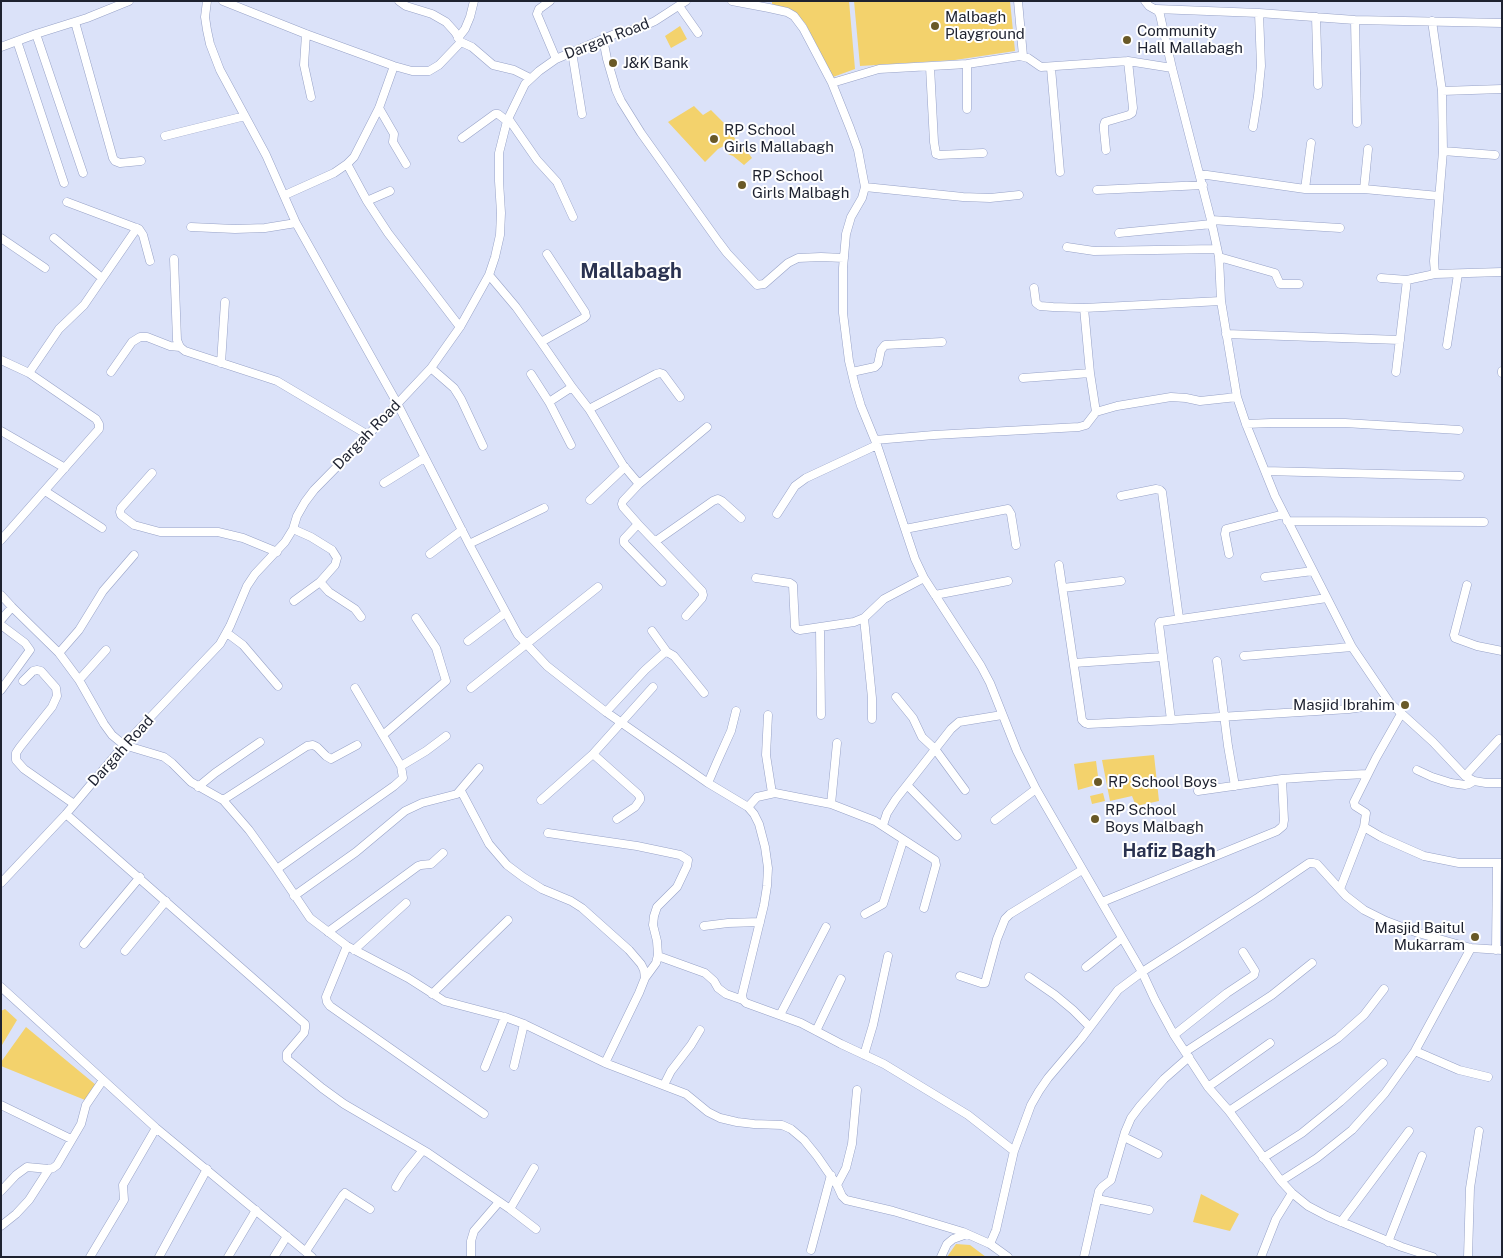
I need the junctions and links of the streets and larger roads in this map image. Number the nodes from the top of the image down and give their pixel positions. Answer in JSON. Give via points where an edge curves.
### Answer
{"nodes":[{"id":1,"x":129,"y":1,"type":"edge"},
{"id":2,"x":207,"y":1,"type":"edge"},
{"id":3,"x":223,"y":1,"type":"edge"},
{"id":4,"x":399,"y":1,"type":"edge"},
{"id":5,"x":474,"y":1,"type":"edge"},
{"id":6,"x":550,"y":1,"type":"edge"},
{"id":7,"x":732,"y":1,"type":"edge"},
{"id":8,"x":1018,"y":1,"type":"edge"},
{"id":9,"x":1145,"y":1,"type":"edge"},
{"id":10,"x":237,"y":4,"type":"edge"},
{"id":11,"x":682,"y":4,"type":"edge"},
{"id":12,"x":769,"y":5,"type":"edge"},
{"id":13,"x":1156,"y":9,"type":"junction"},
{"id":14,"x":1259,"y":14,"type":"junction"},
{"id":15,"x":1316,"y":18,"type":"junction"},
{"id":16,"x":1355,"y":20,"type":"junction"},
{"id":17,"x":1432,"y":21,"type":"junction"},
{"id":18,"x":74,"y":22,"type":"junction"},
{"id":19,"x":1502,"y":23,"type":"edge"},
{"id":20,"x":698,"y":33,"type":"dead end"},
{"id":21,"x":36,"y":34,"type":"junction"},
{"id":22,"x":306,"y":34,"type":"junction"},
{"id":23,"x":603,"y":39,"type":"junction"},
{"id":24,"x":459,"y":40,"type":"junction"},
{"id":25,"x":17,"y":42,"type":"junction"},
{"id":26,"x":1,"y":47,"type":"edge"},
{"id":27,"x":572,"y":52,"type":"junction"},
{"id":28,"x":1023,"y":56,"type":"junction"},
{"id":29,"x":556,"y":59,"type":"junction"},
{"id":30,"x":1128,"y":61,"type":"junction"},
{"id":31,"x":967,"y":64,"type":"junction"},
{"id":32,"x":394,"y":66,"type":"junction"},
{"id":33,"x":930,"y":67,"type":"junction"},
{"id":34,"x":1051,"y":68,"type":"junction"},
{"id":35,"x":1172,"y":68,"type":"junction"},
{"id":36,"x":530,"y":78,"type":"junction"},
{"id":37,"x":832,"y":82,"type":"junction"},
{"id":38,"x":1318,"y":85,"type":"dead end"},
{"id":39,"x":1502,"y":89,"type":"edge"},
{"id":40,"x":1442,"y":91,"type":"junction"},
{"id":41,"x":311,"y":98,"type":"dead end"},
{"id":42,"x":379,"y":108,"type":"junction"},
{"id":43,"x":967,"y":109,"type":"dead end"},
{"id":44,"x":582,"y":114,"type":"dead end"},
{"id":45,"x":245,"y":116,"type":"junction"},
{"id":46,"x":508,"y":120,"type":"junction"},
{"id":47,"x":1357,"y":123,"type":"dead end"},
{"id":48,"x":1253,"y":127,"type":"dead end"},
{"id":49,"x":165,"y":136,"type":"dead end"},
{"id":50,"x":462,"y":138,"type":"dead end"},
{"id":51,"x":1311,"y":143,"type":"dead end"},
{"id":52,"x":1368,"y":148,"type":"dead end"},
{"id":53,"x":1106,"y":150,"type":"dead end"},
{"id":54,"x":1443,"y":151,"type":"junction"},
{"id":55,"x":983,"y":153,"type":"dead end"},
{"id":56,"x":1495,"y":155,"type":"dead end"},
{"id":57,"x":141,"y":161,"type":"dead end"},
{"id":58,"x":347,"y":164,"type":"junction"},
{"id":59,"x":406,"y":164,"type":"dead end"},
{"id":60,"x":1060,"y":172,"type":"dead end"},
{"id":61,"x":83,"y":173,"type":"dead end"},
{"id":62,"x":1200,"y":174,"type":"junction"},
{"id":63,"x":64,"y":183,"type":"dead end"},
{"id":64,"x":1202,"y":186,"type":"junction"},
{"id":65,"x":865,"y":187,"type":"junction"},
{"id":66,"x":1305,"y":189,"type":"junction"},
{"id":67,"x":1364,"y":189,"type":"junction"},
{"id":68,"x":1097,"y":190,"type":"dead end"},
{"id":69,"x":390,"y":191,"type":"dead end"},
{"id":70,"x":285,"y":195,"type":"junction"},
{"id":71,"x":1019,"y":195,"type":"dead end"},
{"id":72,"x":1439,"y":196,"type":"junction"},
{"id":73,"x":368,"y":201,"type":"junction"},
{"id":74,"x":67,"y":202,"type":"dead end"},
{"id":75,"x":573,"y":217,"type":"dead end"},
{"id":76,"x":1212,"y":222,"type":"junction"},
{"id":77,"x":296,"y":223,"type":"junction"},
{"id":78,"x":191,"y":227,"type":"dead end"},
{"id":79,"x":137,"y":228,"type":"junction"},
{"id":80,"x":1340,"y":228,"type":"dead end"},
{"id":81,"x":1119,"y":233,"type":"dead end"},
{"id":82,"x":1,"y":238,"type":"edge"},
{"id":83,"x":54,"y":238,"type":"dead end"},
{"id":84,"x":1067,"y":247,"type":"dead end"},
{"id":85,"x":1218,"y":253,"type":"junction"},
{"id":86,"x":547,"y":254,"type":"dead end"},
{"id":87,"x":844,"y":258,"type":"junction"},
{"id":88,"x":174,"y":259,"type":"dead end"},
{"id":89,"x":150,"y":261,"type":"dead end"},
{"id":90,"x":45,"y":268,"type":"dead end"},
{"id":91,"x":1502,"y":272,"type":"edge"},
{"id":92,"x":1435,"y":274,"type":"junction"},
{"id":93,"x":1458,"y":274,"type":"junction"},
{"id":94,"x":488,"y":275,"type":"junction"},
{"id":95,"x":102,"y":278,"type":"junction"},
{"id":96,"x":1381,"y":278,"type":"dead end"},
{"id":97,"x":1407,"y":280,"type":"junction"},
{"id":98,"x":1299,"y":284,"type":"dead end"},
{"id":99,"x":1034,"y":288,"type":"dead end"},
{"id":100,"x":1221,"y":300,"type":"junction"},
{"id":101,"x":225,"y":302,"type":"dead end"},
{"id":102,"x":1084,"y":308,"type":"junction"},
{"id":103,"x":460,"y":327,"type":"junction"},
{"id":104,"x":1226,"y":334,"type":"junction"},
{"id":105,"x":1400,"y":340,"type":"junction"},
{"id":106,"x":541,"y":342,"type":"junction"},
{"id":107,"x":942,"y":342,"type":"dead end"},
{"id":108,"x":1446,"y":345,"type":"dead end"},
{"id":109,"x":180,"y":347,"type":"junction"},
{"id":110,"x":1,"y":360,"type":"edge"},
{"id":111,"x":221,"y":363,"type":"junction"},
{"id":112,"x":431,"y":368,"type":"junction"},
{"id":113,"x":111,"y":372,"type":"dead end"},
{"id":114,"x":852,"y":372,"type":"junction"},
{"id":115,"x":1396,"y":372,"type":"dead end"},
{"id":116,"x":29,"y":373,"type":"junction"},
{"id":117,"x":1090,"y":373,"type":"junction"},
{"id":118,"x":531,"y":374,"type":"dead end"},
{"id":119,"x":1022,"y":378,"type":"dead end"},
{"id":120,"x":572,"y":387,"type":"junction"},
{"id":121,"x":680,"y":397,"type":"dead end"},
{"id":122,"x":1237,"y":397,"type":"junction"},
{"id":123,"x":549,"y":402,"type":"junction"},
{"id":124,"x":397,"y":403,"type":"junction"},
{"id":125,"x":589,"y":409,"type":"junction"},
{"id":126,"x":1096,"y":412,"type":"junction"},
{"id":127,"x":1246,"y":424,"type":"junction"},
{"id":128,"x":707,"y":427,"type":"dead end"},
{"id":129,"x":1459,"y":430,"type":"dead end"},
{"id":130,"x":1,"y":431,"type":"edge"},
{"id":131,"x":368,"y":435,"type":"junction"},
{"id":132,"x":876,"y":443,"type":"junction"},
{"id":133,"x":571,"y":445,"type":"dead end"},
{"id":134,"x":483,"y":446,"type":"dead end"},
{"id":135,"x":424,"y":458,"type":"junction"},
{"id":136,"x":625,"y":467,"type":"junction"},
{"id":137,"x":65,"y":468,"type":"junction"},
{"id":138,"x":1264,"y":471,"type":"junction"},
{"id":139,"x":152,"y":473,"type":"dead end"},
{"id":140,"x":1460,"y":476,"type":"dead end"},
{"id":141,"x":384,"y":483,"type":"dead end"},
{"id":142,"x":639,"y":484,"type":"junction"},
{"id":143,"x":45,"y":491,"type":"junction"},
{"id":144,"x":1121,"y":496,"type":"dead end"},
{"id":145,"x":590,"y":500,"type":"dead end"},
{"id":146,"x":544,"y":508,"type":"dead end"},
{"id":147,"x":777,"y":514,"type":"dead end"},
{"id":148,"x":741,"y":518,"type":"dead end"},
{"id":149,"x":1286,"y":518,"type":"junction"},
{"id":150,"x":1484,"y":522,"type":"dead end"},
{"id":151,"x":638,"y":524,"type":"junction"},
{"id":152,"x":102,"y":528,"type":"dead end"},
{"id":153,"x":293,"y":529,"type":"junction"},
{"id":154,"x":905,"y":529,"type":"junction"},
{"id":155,"x":462,"y":530,"type":"junction"},
{"id":156,"x":1,"y":540,"type":"edge"},
{"id":157,"x":656,"y":541,"type":"junction"},
{"id":158,"x":469,"y":544,"type":"junction"},
{"id":159,"x":1016,"y":545,"type":"dead end"},
{"id":160,"x":277,"y":552,"type":"junction"},
{"id":161,"x":430,"y":554,"type":"dead end"},
{"id":162,"x":1229,"y":554,"type":"dead end"},
{"id":163,"x":134,"y":556,"type":"dead end"},
{"id":164,"x":1059,"y":565,"type":"dead end"},
{"id":165,"x":1312,"y":570,"type":"junction"},
{"id":166,"x":1265,"y":577,"type":"dead end"},
{"id":167,"x":756,"y":578,"type":"dead end"},
{"id":168,"x":924,"y":578,"type":"junction"},
{"id":169,"x":1008,"y":581,"type":"dead end"},
{"id":170,"x":1121,"y":581,"type":"dead end"},
{"id":171,"x":320,"y":582,"type":"junction"},
{"id":172,"x":662,"y":582,"type":"dead end"},
{"id":173,"x":1466,"y":585,"type":"dead end"},
{"id":174,"x":598,"y":587,"type":"dead end"},
{"id":175,"x":1064,"y":588,"type":"junction"},
{"id":176,"x":1,"y":595,"type":"edge"},
{"id":177,"x":935,"y":595,"type":"junction"},
{"id":178,"x":1326,"y":598,"type":"junction"},
{"id":179,"x":294,"y":601,"type":"dead end"},
{"id":180,"x":12,"y":608,"type":"junction"},
{"id":181,"x":505,"y":613,"type":"junction"},
{"id":182,"x":686,"y":616,"type":"dead end"},
{"id":183,"x":362,"y":617,"type":"dead end"},
{"id":184,"x":416,"y":618,"type":"dead end"},
{"id":185,"x":864,"y":618,"type":"junction"},
{"id":186,"x":1178,"y":618,"type":"junction"},
{"id":187,"x":1,"y":620,"type":"edge"},
{"id":188,"x":1,"y":625,"type":"edge"},
{"id":189,"x":820,"y":628,"type":"junction"},
{"id":190,"x":652,"y":631,"type":"dead end"},
{"id":191,"x":227,"y":633,"type":"junction"},
{"id":192,"x":468,"y":641,"type":"dead end"},
{"id":193,"x":526,"y":644,"type":"junction"},
{"id":194,"x":1352,"y":647,"type":"junction"},
{"id":195,"x":106,"y":650,"type":"dead end"},
{"id":196,"x":1502,"y":651,"type":"edge"},
{"id":197,"x":667,"y":652,"type":"junction"},
{"id":198,"x":60,"y":653,"type":"junction"},
{"id":199,"x":1244,"y":656,"type":"dead end"},
{"id":200,"x":1163,"y":657,"type":"junction"},
{"id":201,"x":1217,"y":661,"type":"dead end"},
{"id":202,"x":1074,"y":663,"type":"junction"},
{"id":203,"x":79,"y":680,"type":"junction"},
{"id":204,"x":23,"y":682,"type":"dead end"},
{"id":205,"x":278,"y":686,"type":"dead end"},
{"id":206,"x":653,"y":687,"type":"dead end"},
{"id":207,"x":355,"y":688,"type":"dead end"},
{"id":208,"x":471,"y":688,"type":"dead end"},
{"id":209,"x":1,"y":690,"type":"edge"},
{"id":210,"x":704,"y":693,"type":"dead end"},
{"id":211,"x":896,"y":697,"type":"dead end"},
{"id":212,"x":1390,"y":703,"type":"junction"},
{"id":213,"x":736,"y":711,"type":"dead end"},
{"id":214,"x":606,"y":712,"type":"junction"},
{"id":215,"x":1401,"y":714,"type":"junction"},
{"id":216,"x":768,"y":715,"type":"dead end"},
{"id":217,"x":1002,"y":715,"type":"junction"},
{"id":218,"x":821,"y":716,"type":"dead end"},
{"id":219,"x":1224,"y":717,"type":"junction"},
{"id":220,"x":872,"y":719,"type":"dead end"},
{"id":221,"x":1171,"y":720,"type":"junction"},
{"id":222,"x":622,"y":722,"type":"junction"},
{"id":223,"x":383,"y":735,"type":"junction"},
{"id":224,"x":446,"y":736,"type":"dead end"},
{"id":225,"x":1499,"y":739,"type":"dead end"},
{"id":226,"x":260,"y":742,"type":"dead end"},
{"id":227,"x":124,"y":744,"type":"junction"},
{"id":228,"x":837,"y":744,"type":"dead end"},
{"id":229,"x":356,"y":745,"type":"dead end"},
{"id":230,"x":935,"y":749,"type":"junction"},
{"id":231,"x":593,"y":754,"type":"junction"},
{"id":232,"x":401,"y":766,"type":"junction"},
{"id":233,"x":479,"y":768,"type":"dead end"},
{"id":234,"x":1417,"y":770,"type":"dead end"},
{"id":235,"x":1367,"y":774,"type":"junction"},
{"id":236,"x":1465,"y":776,"type":"junction"},
{"id":237,"x":1282,"y":780,"type":"junction"},
{"id":238,"x":1474,"y":781,"type":"junction"},
{"id":239,"x":1502,"y":782,"type":"edge"},
{"id":240,"x":708,"y":783,"type":"junction"},
{"id":241,"x":907,"y":785,"type":"junction"},
{"id":242,"x":1235,"y":786,"type":"junction"},
{"id":243,"x":198,"y":787,"type":"junction"},
{"id":244,"x":964,"y":790,"type":"dead end"},
{"id":245,"x":1036,"y":790,"type":"junction"},
{"id":246,"x":461,"y":791,"type":"junction"},
{"id":247,"x":1198,"y":791,"type":"dead end"},
{"id":248,"x":772,"y":793,"type":"junction"},
{"id":249,"x":222,"y":800,"type":"junction"},
{"id":250,"x":542,"y":800,"type":"dead end"},
{"id":251,"x":74,"y":804,"type":"junction"},
{"id":252,"x":831,"y":804,"type":"junction"},
{"id":253,"x":748,"y":807,"type":"junction"},
{"id":254,"x":66,"y":814,"type":"junction"},
{"id":255,"x":618,"y":819,"type":"dead end"},
{"id":256,"x":995,"y":820,"type":"dead end"},
{"id":257,"x":883,"y":825,"type":"junction"},
{"id":258,"x":1364,"y":827,"type":"junction"},
{"id":259,"x":548,"y":834,"type":"dead end"},
{"id":260,"x":957,"y":836,"type":"dead end"},
{"id":261,"x":903,"y":841,"type":"junction"},
{"id":262,"x":444,"y":853,"type":"dead end"},
{"id":263,"x":1500,"y":863,"type":"edge"},
{"id":264,"x":277,"y":869,"type":"junction"},
{"id":265,"x":1082,"y":870,"type":"junction"},
{"id":266,"x":140,"y":878,"type":"junction"},
{"id":267,"x":1,"y":883,"type":"edge"},
{"id":268,"x":1340,"y":889,"type":"junction"},
{"id":269,"x":294,"y":896,"type":"junction"},
{"id":270,"x":166,"y":901,"type":"junction"},
{"id":271,"x":1102,"y":902,"type":"junction"},
{"id":272,"x":406,"y":903,"type":"dead end"},
{"id":273,"x":924,"y":908,"type":"dead end"},
{"id":274,"x":865,"y":914,"type":"dead end"},
{"id":275,"x":508,"y":920,"type":"dead end"},
{"id":276,"x":760,"y":922,"type":"junction"},
{"id":277,"x":704,"y":926,"type":"dead end"},
{"id":278,"x":826,"y":927,"type":"dead end"},
{"id":279,"x":328,"y":932,"type":"junction"},
{"id":280,"x":1122,"y":938,"type":"junction"},
{"id":281,"x":84,"y":944,"type":"dead end"},
{"id":282,"x":350,"y":948,"type":"junction"},
{"id":283,"x":1471,"y":948,"type":"junction"},
{"id":284,"x":1499,"y":950,"type":"edge"},
{"id":285,"x":125,"y":951,"type":"dead end"},
{"id":286,"x":1242,"y":952,"type":"dead end"},
{"id":287,"x":658,"y":956,"type":"junction"},
{"id":288,"x":888,"y":956,"type":"dead end"},
{"id":289,"x":1312,"y":963,"type":"dead end"},
{"id":290,"x":1086,"y":967,"type":"dead end"},
{"id":291,"x":1142,"y":972,"type":"junction"},
{"id":292,"x":960,"y":976,"type":"dead end"},
{"id":293,"x":1028,"y":977,"type":"dead end"},
{"id":294,"x":645,"y":978,"type":"junction"},
{"id":295,"x":841,"y":979,"type":"dead end"},
{"id":296,"x":1,"y":987,"type":"edge"},
{"id":297,"x":1384,"y":989,"type":"dead end"},
{"id":298,"x":432,"y":994,"type":"junction"},
{"id":299,"x":743,"y":1000,"type":"junction"},
{"id":300,"x":780,"y":1016,"type":"junction"},
{"id":301,"x":505,"y":1017,"type":"junction"},
{"id":302,"x":524,"y":1024,"type":"junction"},
{"id":303,"x":1090,"y":1028,"type":"junction"},
{"id":304,"x":700,"y":1030,"type":"dead end"},
{"id":305,"x":816,"y":1031,"type":"junction"},
{"id":306,"x":1174,"y":1035,"type":"junction"},
{"id":307,"x":1270,"y":1043,"type":"dead end"},
{"id":308,"x":1415,"y":1051,"type":"junction"},
{"id":309,"x":864,"y":1055,"type":"junction"},
{"id":310,"x":1187,"y":1055,"type":"junction"},
{"id":311,"x":605,"y":1063,"type":"junction"},
{"id":312,"x":1383,"y":1063,"type":"dead end"},
{"id":313,"x":514,"y":1066,"type":"dead end"},
{"id":314,"x":485,"y":1067,"type":"dead end"},
{"id":315,"x":1488,"y":1077,"type":"dead end"},
{"id":316,"x":103,"y":1080,"type":"junction"},
{"id":317,"x":664,"y":1086,"type":"junction"},
{"id":318,"x":1208,"y":1087,"type":"junction"},
{"id":319,"x":857,"y":1090,"type":"dead end"},
{"id":320,"x":1,"y":1105,"type":"edge"},
{"id":321,"x":1228,"y":1111,"type":"junction"},
{"id":322,"x":484,"y":1114,"type":"dead end"},
{"id":323,"x":156,"y":1128,"type":"junction"},
{"id":324,"x":1409,"y":1131,"type":"dead end"},
{"id":325,"x":1479,"y":1131,"type":"dead end"},
{"id":326,"x":1124,"y":1137,"type":"junction"},
{"id":327,"x":71,"y":1139,"type":"junction"},
{"id":328,"x":423,"y":1150,"type":"junction"},
{"id":329,"x":1014,"y":1151,"type":"junction"},
{"id":330,"x":1158,"y":1154,"type":"dead end"},
{"id":331,"x":1422,"y":1156,"type":"dead end"},
{"id":332,"x":1263,"y":1158,"type":"junction"},
{"id":333,"x":534,"y":1168,"type":"dead end"},
{"id":334,"x":49,"y":1169,"type":"junction"},
{"id":335,"x":206,"y":1169,"type":"junction"},
{"id":336,"x":831,"y":1175,"type":"junction"},
{"id":337,"x":1281,"y":1182,"type":"junction"},
{"id":338,"x":837,"y":1185,"type":"junction"},
{"id":339,"x":396,"y":1187,"type":"dead end"},
{"id":340,"x":1,"y":1191,"type":"edge"},
{"id":341,"x":1292,"y":1193,"type":"junction"},
{"id":342,"x":1097,"y":1199,"type":"junction"},
{"id":343,"x":499,"y":1202,"type":"junction"},
{"id":344,"x":370,"y":1209,"type":"dead end"},
{"id":345,"x":256,"y":1210,"type":"junction"},
{"id":346,"x":510,"y":1210,"type":"junction"},
{"id":347,"x":1149,"y":1210,"type":"dead end"},
{"id":348,"x":1341,"y":1222,"type":"junction"},
{"id":349,"x":1,"y":1226,"type":"edge"},
{"id":350,"x":536,"y":1229,"type":"dead end"},
{"id":351,"x":967,"y":1234,"type":"junction"},
{"id":352,"x":287,"y":1236,"type":"junction"},
{"id":353,"x":1388,"y":1242,"type":"junction"},
{"id":354,"x":990,"y":1244,"type":"junction"},
{"id":355,"x":811,"y":1250,"type":"dead end"},
{"id":356,"x":1411,"y":1254,"type":"edge"},
{"id":357,"x":309,"y":1255,"type":"edge"},
{"id":358,"x":90,"y":1257,"type":"edge"},
{"id":359,"x":159,"y":1257,"type":"edge"},
{"id":360,"x":228,"y":1257,"type":"edge"},
{"id":361,"x":274,"y":1257,"type":"edge"},
{"id":362,"x":471,"y":1257,"type":"edge"},
{"id":363,"x":941,"y":1257,"type":"edge"},
{"id":364,"x":1008,"y":1257,"type":"edge"},
{"id":365,"x":1084,"y":1257,"type":"edge"},
{"id":366,"x":1261,"y":1257,"type":"edge"},
{"id":367,"x":1433,"y":1257,"type":"edge"},
{"id":368,"x":1468,"y":1257,"type":"edge"}],
"edges":[{"from":1,"to":18,"type":"street"},
{"from":2,"to":45,"type":"street","via":[[205,17],[210,44]]},
{"from":3,"to":10,"type":"street"},
{"from":4,"to":24,"type":"street","via":[[440,18]]},
{"from":5,"to":24,"type":"street"},
{"from":6,"to":29,"type":"street","via":[[537,14]]},
{"from":7,"to":12,"type":"street"},
{"from":8,"to":28,"type":"street"},
{"from":9,"to":13,"type":"street"},
{"from":10,"to":22,"type":"street"},
{"from":11,"to":20,"type":"street"},
{"from":11,"to":23,"type":"street","name":"Dargah Road","via":[[648,24]]},
{"from":12,"to":37,"type":"street","via":[[794,16]]},
{"from":13,"to":14,"type":"street"},
{"from":13,"to":35,"type":"street"},
{"from":14,"to":15,"type":"street"},
{"from":14,"to":48,"type":"street","via":[[1261,66]]},
{"from":15,"to":16,"type":"street"},
{"from":15,"to":38,"type":"street"},
{"from":16,"to":17,"type":"street"},
{"from":16,"to":47,"type":"street"},
{"from":17,"to":19,"type":"street"},
{"from":17,"to":40,"type":"street"},
{"from":18,"to":21,"type":"street"},
{"from":18,"to":57,"type":"street","via":[[113,158],[120,162]]},
{"from":21,"to":25,"type":"street"},
{"from":21,"to":61,"type":"street"},
{"from":22,"to":32,"type":"street"},
{"from":22,"to":41,"type":"street","via":[[304,65]]},
{"from":23,"to":27,"type":"street","name":"Dargah Road"},
{"from":23,"to":87,"type":"street","via":[[616,90],[641,133],[728,254],[758,285],[764,284],[798,258]]},
{"from":24,"to":32,"type":"street","via":[[439,65],[429,71]]},
{"from":24,"to":36,"type":"street","via":[[493,65]]},
{"from":25,"to":26,"type":"street"},
{"from":25,"to":63,"type":"street"},
{"from":27,"to":29,"type":"street","name":"Dargah Road"},
{"from":27,"to":44,"type":"street"},
{"from":28,"to":31,"type":"street"},
{"from":28,"to":34,"type":"street","via":[[1037,66]]},
{"from":29,"to":36,"type":"street","name":"Dargah Road"},
{"from":30,"to":34,"type":"street"},
{"from":30,"to":35,"type":"street"},
{"from":30,"to":53,"type":"street","via":[[1132,114],[1105,122]]},
{"from":31,"to":33,"type":"street"},
{"from":31,"to":43,"type":"street"},
{"from":32,"to":42,"type":"street"},
{"from":33,"to":37,"type":"street","via":[[879,69]]},
{"from":33,"to":55,"type":"street","via":[[936,154]]},
{"from":34,"to":60,"type":"street"},
{"from":35,"to":62,"type":"street"},
{"from":36,"to":46,"type":"street","name":"Dargah Road"},
{"from":37,"to":65,"type":"street","via":[[858,150]]},
{"from":39,"to":40,"type":"street"},
{"from":40,"to":54,"type":"street"},
{"from":42,"to":58,"type":"street","via":[[354,157]]},
{"from":42,"to":59,"type":"street"},
{"from":45,"to":49,"type":"street"},
{"from":45,"to":70,"type":"street"},
{"from":46,"to":50,"type":"street","via":[[495,114]]},
{"from":46,"to":75,"type":"street","via":[[557,182]]},
{"from":46,"to":94,"type":"street","name":"Dargah Road","via":[[499,160],[500,235]]},
{"from":51,"to":66,"type":"street"},
{"from":52,"to":67,"type":"street"},
{"from":54,"to":56,"type":"street"},
{"from":54,"to":72,"type":"street"},
{"from":58,"to":70,"type":"street"},
{"from":58,"to":73,"type":"street"},
{"from":62,"to":64,"type":"street"},
{"from":62,"to":66,"type":"street"},
{"from":64,"to":68,"type":"street"},
{"from":64,"to":76,"type":"street"},
{"from":65,"to":71,"type":"street","via":[[962,197]]},
{"from":65,"to":87,"type":"street","via":[[850,217]]},
{"from":66,"to":67,"type":"street"},
{"from":67,"to":72,"type":"street"},
{"from":69,"to":73,"type":"street"},
{"from":70,"to":77,"type":"street"},
{"from":72,"to":92,"type":"street"},
{"from":73,"to":103,"type":"street","via":[[388,233]]},
{"from":74,"to":79,"type":"street"},
{"from":76,"to":80,"type":"street"},
{"from":76,"to":81,"type":"street"},
{"from":76,"to":85,"type":"street"},
{"from":77,"to":78,"type":"street","via":[[264,228]]},
{"from":77,"to":124,"type":"street"},
{"from":79,"to":89,"type":"street","via":[[143,235]]},
{"from":79,"to":95,"type":"street"},
{"from":82,"to":90,"type":"street"},
{"from":83,"to":95,"type":"street"},
{"from":84,"to":85,"type":"street"},
{"from":85,"to":98,"type":"street","via":[[1272,272],[1280,284]]},
{"from":85,"to":100,"type":"street"},
{"from":86,"to":106,"type":"street","via":[[586,316]]},
{"from":87,"to":114,"type":"street","via":[[844,313]]},
{"from":88,"to":109,"type":"street","via":[[177,340]]},
{"from":91,"to":93,"type":"street"},
{"from":92,"to":93,"type":"street"},
{"from":92,"to":97,"type":"street"},
{"from":93,"to":108,"type":"street"},
{"from":94,"to":103,"type":"street","name":"Dargah Road"},
{"from":94,"to":106,"type":"street"},
{"from":95,"to":116,"type":"street","via":[[84,305],[59,329]]},
{"from":96,"to":97,"type":"street"},
{"from":97,"to":105,"type":"street"},
{"from":99,"to":102,"type":"street","via":[[1036,303],[1040,306]]},
{"from":100,"to":102,"type":"street"},
{"from":100,"to":104,"type":"street"},
{"from":101,"to":111,"type":"street"},
{"from":102,"to":117,"type":"street"},
{"from":103,"to":112,"type":"street","name":"Dargah Road"},
{"from":104,"to":105,"type":"street"},
{"from":104,"to":122,"type":"street"},
{"from":105,"to":115,"type":"street"},
{"from":106,"to":120,"type":"street"},
{"from":107,"to":114,"type":"street","via":[[885,345],[878,364]]},
{"from":109,"to":111,"type":"street"},
{"from":109,"to":113,"type":"street","via":[[140,337],[132,342]]},
{"from":110,"to":116,"type":"street"},
{"from":111,"to":131,"type":"street","via":[[277,381]]},
{"from":112,"to":124,"type":"street","name":"Dargah Road"},
{"from":112,"to":134,"type":"street","via":[[454,388]]},
{"from":114,"to":132,"type":"street"},
{"from":116,"to":137,"type":"street","via":[[99,424]]},
{"from":117,"to":119,"type":"street"},
{"from":117,"to":126,"type":"street"},
{"from":118,"to":123,"type":"street"},
{"from":120,"to":123,"type":"street"},
{"from":120,"to":125,"type":"street"},
{"from":121,"to":125,"type":"street","via":[[660,373]]},
{"from":122,"to":126,"type":"street","via":[[1200,401],[1171,397]]},
{"from":122,"to":127,"type":"street"},
{"from":123,"to":133,"type":"street"},
{"from":124,"to":131,"type":"street","name":"Dargah Road"},
{"from":124,"to":135,"type":"street"},
{"from":125,"to":136,"type":"street"},
{"from":126,"to":132,"type":"street","via":[[1086,425],[1078,427],[944,435]]},
{"from":127,"to":129,"type":"street","via":[[1345,423]]},
{"from":127,"to":138,"type":"street"},
{"from":128,"to":142,"type":"street"},
{"from":130,"to":137,"type":"street"},
{"from":131,"to":153,"type":"street","name":"Dargah Road","via":[[314,490],[297,516]]},
{"from":132,"to":147,"type":"street","via":[[806,478],[795,486]]},
{"from":132,"to":154,"type":"street"},
{"from":135,"to":141,"type":"street"},
{"from":135,"to":155,"type":"street"},
{"from":136,"to":142,"type":"street"},
{"from":136,"to":145,"type":"street"},
{"from":137,"to":143,"type":"street"},
{"from":138,"to":140,"type":"street"},
{"from":138,"to":149,"type":"street"},
{"from":139,"to":160,"type":"street","via":[[121,508],[121,515],[130,522],[160,532],[218,532]]},
{"from":142,"to":151,"type":"street","via":[[622,504]]},
{"from":143,"to":152,"type":"street"},
{"from":143,"to":156,"type":"street"},
{"from":144,"to":186,"type":"street","via":[[1156,489],[1162,492]]},
{"from":146,"to":158,"type":"street"},
{"from":148,"to":157,"type":"street","via":[[718,499]]},
{"from":149,"to":150,"type":"street"},
{"from":149,"to":162,"type":"street","via":[[1226,529]]},
{"from":149,"to":165,"type":"street"},
{"from":151,"to":157,"type":"street"},
{"from":151,"to":172,"type":"street","via":[[624,538],[624,543]]},
{"from":153,"to":160,"type":"street","name":"Dargah Road"},
{"from":153,"to":171,"type":"street","via":[[336,554],[335,565]]},
{"from":154,"to":159,"type":"street","via":[[1008,509],[1012,514]]},
{"from":154,"to":168,"type":"street"},
{"from":155,"to":158,"type":"street"},
{"from":155,"to":161,"type":"street"},
{"from":157,"to":182,"type":"street","via":[[704,595]]},
{"from":158,"to":181,"type":"street"},
{"from":160,"to":191,"type":"street","name":"Dargah Road","via":[[251,580]]},
{"from":163,"to":198,"type":"street","via":[[103,591],[79,630]]},
{"from":164,"to":175,"type":"street"},
{"from":165,"to":166,"type":"street"},
{"from":165,"to":178,"type":"street"},
{"from":167,"to":189,"type":"street","via":[[792,584],[797,629]]},
{"from":168,"to":177,"type":"street"},
{"from":168,"to":185,"type":"street","via":[[884,599]]},
{"from":169,"to":177,"type":"street"},
{"from":170,"to":175,"type":"street"},
{"from":171,"to":179,"type":"street"},
{"from":171,"to":183,"type":"street"},
{"from":173,"to":196,"type":"street","via":[[1455,638]]},
{"from":174,"to":193,"type":"street"},
{"from":175,"to":202,"type":"street"},
{"from":176,"to":180,"type":"street"},
{"from":177,"to":217,"type":"street","via":[[981,666]]},
{"from":178,"to":186,"type":"street"},
{"from":178,"to":194,"type":"street"},
{"from":180,"to":187,"type":"street"},
{"from":180,"to":198,"type":"street"},
{"from":181,"to":192,"type":"street"},
{"from":181,"to":193,"type":"street"},
{"from":184,"to":223,"type":"street","via":[[436,648],[446,682]]},
{"from":185,"to":189,"type":"street"},
{"from":185,"to":220,"type":"street"},
{"from":186,"to":200,"type":"street","via":[[1159,624]]},
{"from":188,"to":209,"type":"street","via":[[30,650]]},
{"from":189,"to":218,"type":"street"},
{"from":190,"to":197,"type":"street"},
{"from":191,"to":205,"type":"street","via":[[243,645]]},
{"from":191,"to":227,"type":"street","name":"Dargah Road","via":[[213,652]]},
{"from":193,"to":208,"type":"street"},
{"from":193,"to":214,"type":"street","via":[[547,666]]},
{"from":194,"to":199,"type":"street"},
{"from":194,"to":212,"type":"street"},
{"from":195,"to":203,"type":"street"},
{"from":197,"to":210,"type":"street"},
{"from":197,"to":214,"type":"street","via":[[645,670]]},
{"from":198,"to":203,"type":"street"},
{"from":200,"to":202,"type":"street"},
{"from":200,"to":221,"type":"street"},
{"from":201,"to":219,"type":"street"},
{"from":202,"to":221,"type":"street","via":[[1085,723]]},
{"from":203,"to":227,"type":"street","via":[[104,724]]},
{"from":204,"to":251,"type":"street","via":[[33,671],[41,671],[56,688],[58,696],[16,753],[16,760]]},
{"from":206,"to":222,"type":"street"},
{"from":207,"to":223,"type":"street"},
{"from":211,"to":230,"type":"street","via":[[922,737]]},
{"from":212,"to":215,"type":"street"},
{"from":212,"to":219,"type":"street","via":[[1349,710]]},
{"from":213,"to":240,"type":"street","via":[[731,731]]},
{"from":214,"to":222,"type":"street"},
{"from":215,"to":235,"type":"street"},
{"from":215,"to":236,"type":"street"},
{"from":216,"to":248,"type":"street","via":[[766,755]]},
{"from":217,"to":230,"type":"street","via":[[959,722]]},
{"from":217,"to":245,"type":"street"},
{"from":219,"to":221,"type":"street"},
{"from":219,"to":242,"type":"street"},
{"from":222,"to":231,"type":"street"},
{"from":222,"to":240,"type":"street"},
{"from":223,"to":232,"type":"street"},
{"from":224,"to":232,"type":"street"},
{"from":225,"to":236,"type":"street"},
{"from":226,"to":243,"type":"street"},
{"from":227,"to":243,"type":"street","via":[[164,757]]},
{"from":227,"to":251,"type":"street","name":"Dargah Road"},
{"from":228,"to":252,"type":"street"},
{"from":229,"to":249,"type":"street","via":[[331,758],[309,745]]},
{"from":230,"to":241,"type":"street"},
{"from":230,"to":244,"type":"street"},
{"from":231,"to":250,"type":"street"},
{"from":231,"to":255,"type":"street","via":[[640,797],[635,807]]},
{"from":232,"to":264,"type":"street","via":[[402,780]]},
{"from":233,"to":246,"type":"street"},
{"from":234,"to":238,"type":"street","via":[[1451,783],[1465,785]]},
{"from":235,"to":237,"type":"street"},
{"from":235,"to":258,"type":"street","via":[[1354,804],[1366,813]]},
{"from":236,"to":238,"type":"street"},
{"from":237,"to":242,"type":"street"},
{"from":237,"to":271,"type":"street","via":[[1284,820],[1277,831]]},
{"from":238,"to":239,"type":"street"},
{"from":240,"to":253,"type":"street"},
{"from":241,"to":257,"type":"street","via":[[887,813]]},
{"from":241,"to":260,"type":"street"},
{"from":242,"to":247,"type":"street"},
{"from":243,"to":249,"type":"street"},
{"from":245,"to":256,"type":"street"},
{"from":245,"to":265,"type":"street"},
{"from":246,"to":269,"type":"street","via":[[404,811],[356,852]]},
{"from":246,"to":294,"type":"street","via":[[486,840],[507,865],[542,889],[582,908],[629,950],[641,964]]},
{"from":248,"to":252,"type":"street"},
{"from":248,"to":253,"type":"street","via":[[757,796]]},
{"from":249,"to":264,"type":"street"},
{"from":251,"to":254,"type":"street","name":"Dargah Road"},
{"from":252,"to":257,"type":"street"},
{"from":253,"to":276,"type":"street","via":[[759,824],[768,868]]},
{"from":254,"to":266,"type":"street"},
{"from":254,"to":267,"type":"street","name":"Dargah Road"},
{"from":257,"to":261,"type":"street"},
{"from":258,"to":263,"type":"street","via":[[1424,856],[1459,863]]},
{"from":258,"to":268,"type":"street"},
{"from":259,"to":287,"type":"street","via":[[637,846],[680,855],[688,860],[677,887],[657,907],[654,916]]},
{"from":261,"to":273,"type":"street","via":[[935,860]]},
{"from":261,"to":274,"type":"street","via":[[883,904]]},
{"from":262,"to":279,"type":"street","via":[[431,864],[418,866]]},
{"from":263,"to":284,"type":"street"},
{"from":264,"to":269,"type":"street"},
{"from":265,"to":271,"type":"street"},
{"from":265,"to":292,"type":"street","via":[[1005,919],[985,983]]},
{"from":266,"to":270,"type":"street"},
{"from":266,"to":281,"type":"street"},
{"from":268,"to":283,"type":"street","via":[[1364,910],[1386,921]]},
{"from":268,"to":291,"type":"street","via":[[1317,864],[1309,863]]},
{"from":269,"to":279,"type":"street","via":[[310,918]]},
{"from":270,"to":285,"type":"street"},
{"from":270,"to":328,"type":"street","via":[[304,1024],[304,1033],[287,1053],[287,1059],[344,1104]]},
{"from":271,"to":280,"type":"street"},
{"from":272,"to":282,"type":"street"},
{"from":275,"to":298,"type":"street"},
{"from":276,"to":277,"type":"street"},
{"from":276,"to":299,"type":"street"},
{"from":278,"to":300,"type":"street"},
{"from":279,"to":282,"type":"street"},
{"from":280,"to":290,"type":"street"},
{"from":280,"to":291,"type":"street"},
{"from":282,"to":298,"type":"street"},
{"from":282,"to":322,"type":"street","via":[[326,997],[330,1006]]},
{"from":283,"to":284,"type":"street"},
{"from":283,"to":308,"type":"street"},
{"from":286,"to":306,"type":"street","via":[[1256,971],[1254,975]]},
{"from":287,"to":294,"type":"street"},
{"from":287,"to":299,"type":"street","via":[[705,973],[726,994]]},
{"from":288,"to":309,"type":"street"},
{"from":289,"to":310,"type":"street"},
{"from":291,"to":303,"type":"street","via":[[1118,990]]},
{"from":291,"to":306,"type":"street"},
{"from":293,"to":303,"type":"street","via":[[1055,995]]},
{"from":294,"to":311,"type":"street"},
{"from":295,"to":305,"type":"street"},
{"from":296,"to":316,"type":"street"},
{"from":297,"to":321,"type":"street","via":[[1364,1015],[1338,1038]]},
{"from":298,"to":301,"type":"street","via":[[444,1001]]},
{"from":299,"to":300,"type":"street"},
{"from":300,"to":305,"type":"street"},
{"from":301,"to":302,"type":"street"},
{"from":301,"to":314,"type":"street"},
{"from":302,"to":311,"type":"street"},
{"from":302,"to":313,"type":"street"},
{"from":303,"to":329,"type":"street","via":[[1039,1091]]},
{"from":304,"to":317,"type":"street"},
{"from":305,"to":309,"type":"street"},
{"from":306,"to":310,"type":"street"},
{"from":307,"to":318,"type":"street"},
{"from":308,"to":315,"type":"street","via":[[1459,1070]]},
{"from":308,"to":337,"type":"street","via":[[1385,1093],[1352,1130]]},
{"from":309,"to":329,"type":"street","via":[[952,1104]]},
{"from":310,"to":318,"type":"street"},
{"from":310,"to":326,"type":"street","via":[[1140,1106]]},
{"from":311,"to":317,"type":"street"},
{"from":312,"to":332,"type":"street","via":[[1302,1133]]},
{"from":316,"to":323,"type":"street"},
{"from":316,"to":327,"type":"street","via":[[86,1105],[81,1124]]},
{"from":317,"to":336,"type":"street","via":[[686,1094],[720,1118],[782,1125],[791,1129],[804,1140]]},
{"from":318,"to":321,"type":"street"},
{"from":319,"to":338,"type":"street","via":[[852,1144],[846,1168]]},
{"from":320,"to":327,"type":"street"},
{"from":321,"to":332,"type":"street"},
{"from":323,"to":335,"type":"street"},
{"from":323,"to":358,"type":"street","via":[[123,1185],[124,1200]]},
{"from":324,"to":348,"type":"street"},
{"from":325,"to":368,"type":"street","via":[[1470,1188]]},
{"from":326,"to":330,"type":"street"},
{"from":326,"to":342,"type":"street","via":[[1111,1180],[1102,1187]]},
{"from":327,"to":334,"type":"street","via":[[57,1165]]},
{"from":328,"to":339,"type":"street"},
{"from":328,"to":343,"type":"street"},
{"from":329,"to":354,"type":"street"},
{"from":331,"to":353,"type":"street"},
{"from":332,"to":337,"type":"street"},
{"from":333,"to":346,"type":"street"},
{"from":334,"to":340,"type":"street","via":[[27,1167]]},
{"from":334,"to":349,"type":"street","via":[[28,1200]]},
{"from":335,"to":345,"type":"street"},
{"from":335,"to":359,"type":"street"},
{"from":336,"to":338,"type":"street"},
{"from":336,"to":355,"type":"street"},
{"from":337,"to":341,"type":"street"},
{"from":338,"to":351,"type":"street","via":[[842,1196],[851,1202],[893,1210]]},
{"from":341,"to":348,"type":"street","via":[[1308,1206]]},
{"from":341,"to":366,"type":"street","via":[[1276,1219]]},
{"from":342,"to":347,"type":"street"},
{"from":342,"to":365,"type":"street"},
{"from":343,"to":346,"type":"street"},
{"from":343,"to":362,"type":"street","via":[[474,1231]]},
{"from":344,"to":357,"type":"street","via":[[343,1195]]},
{"from":345,"to":352,"type":"street"},
{"from":345,"to":360,"type":"street"},
{"from":346,"to":350,"type":"street"},
{"from":348,"to":353,"type":"street"},
{"from":351,"to":354,"type":"street"},
{"from":351,"to":363,"type":"street","via":[[947,1244]]},
{"from":352,"to":357,"type":"street"},
{"from":352,"to":361,"type":"street"},
{"from":353,"to":356,"type":"street"},
{"from":354,"to":364,"type":"street"},
{"from":356,"to":367,"type":"street"}]}
